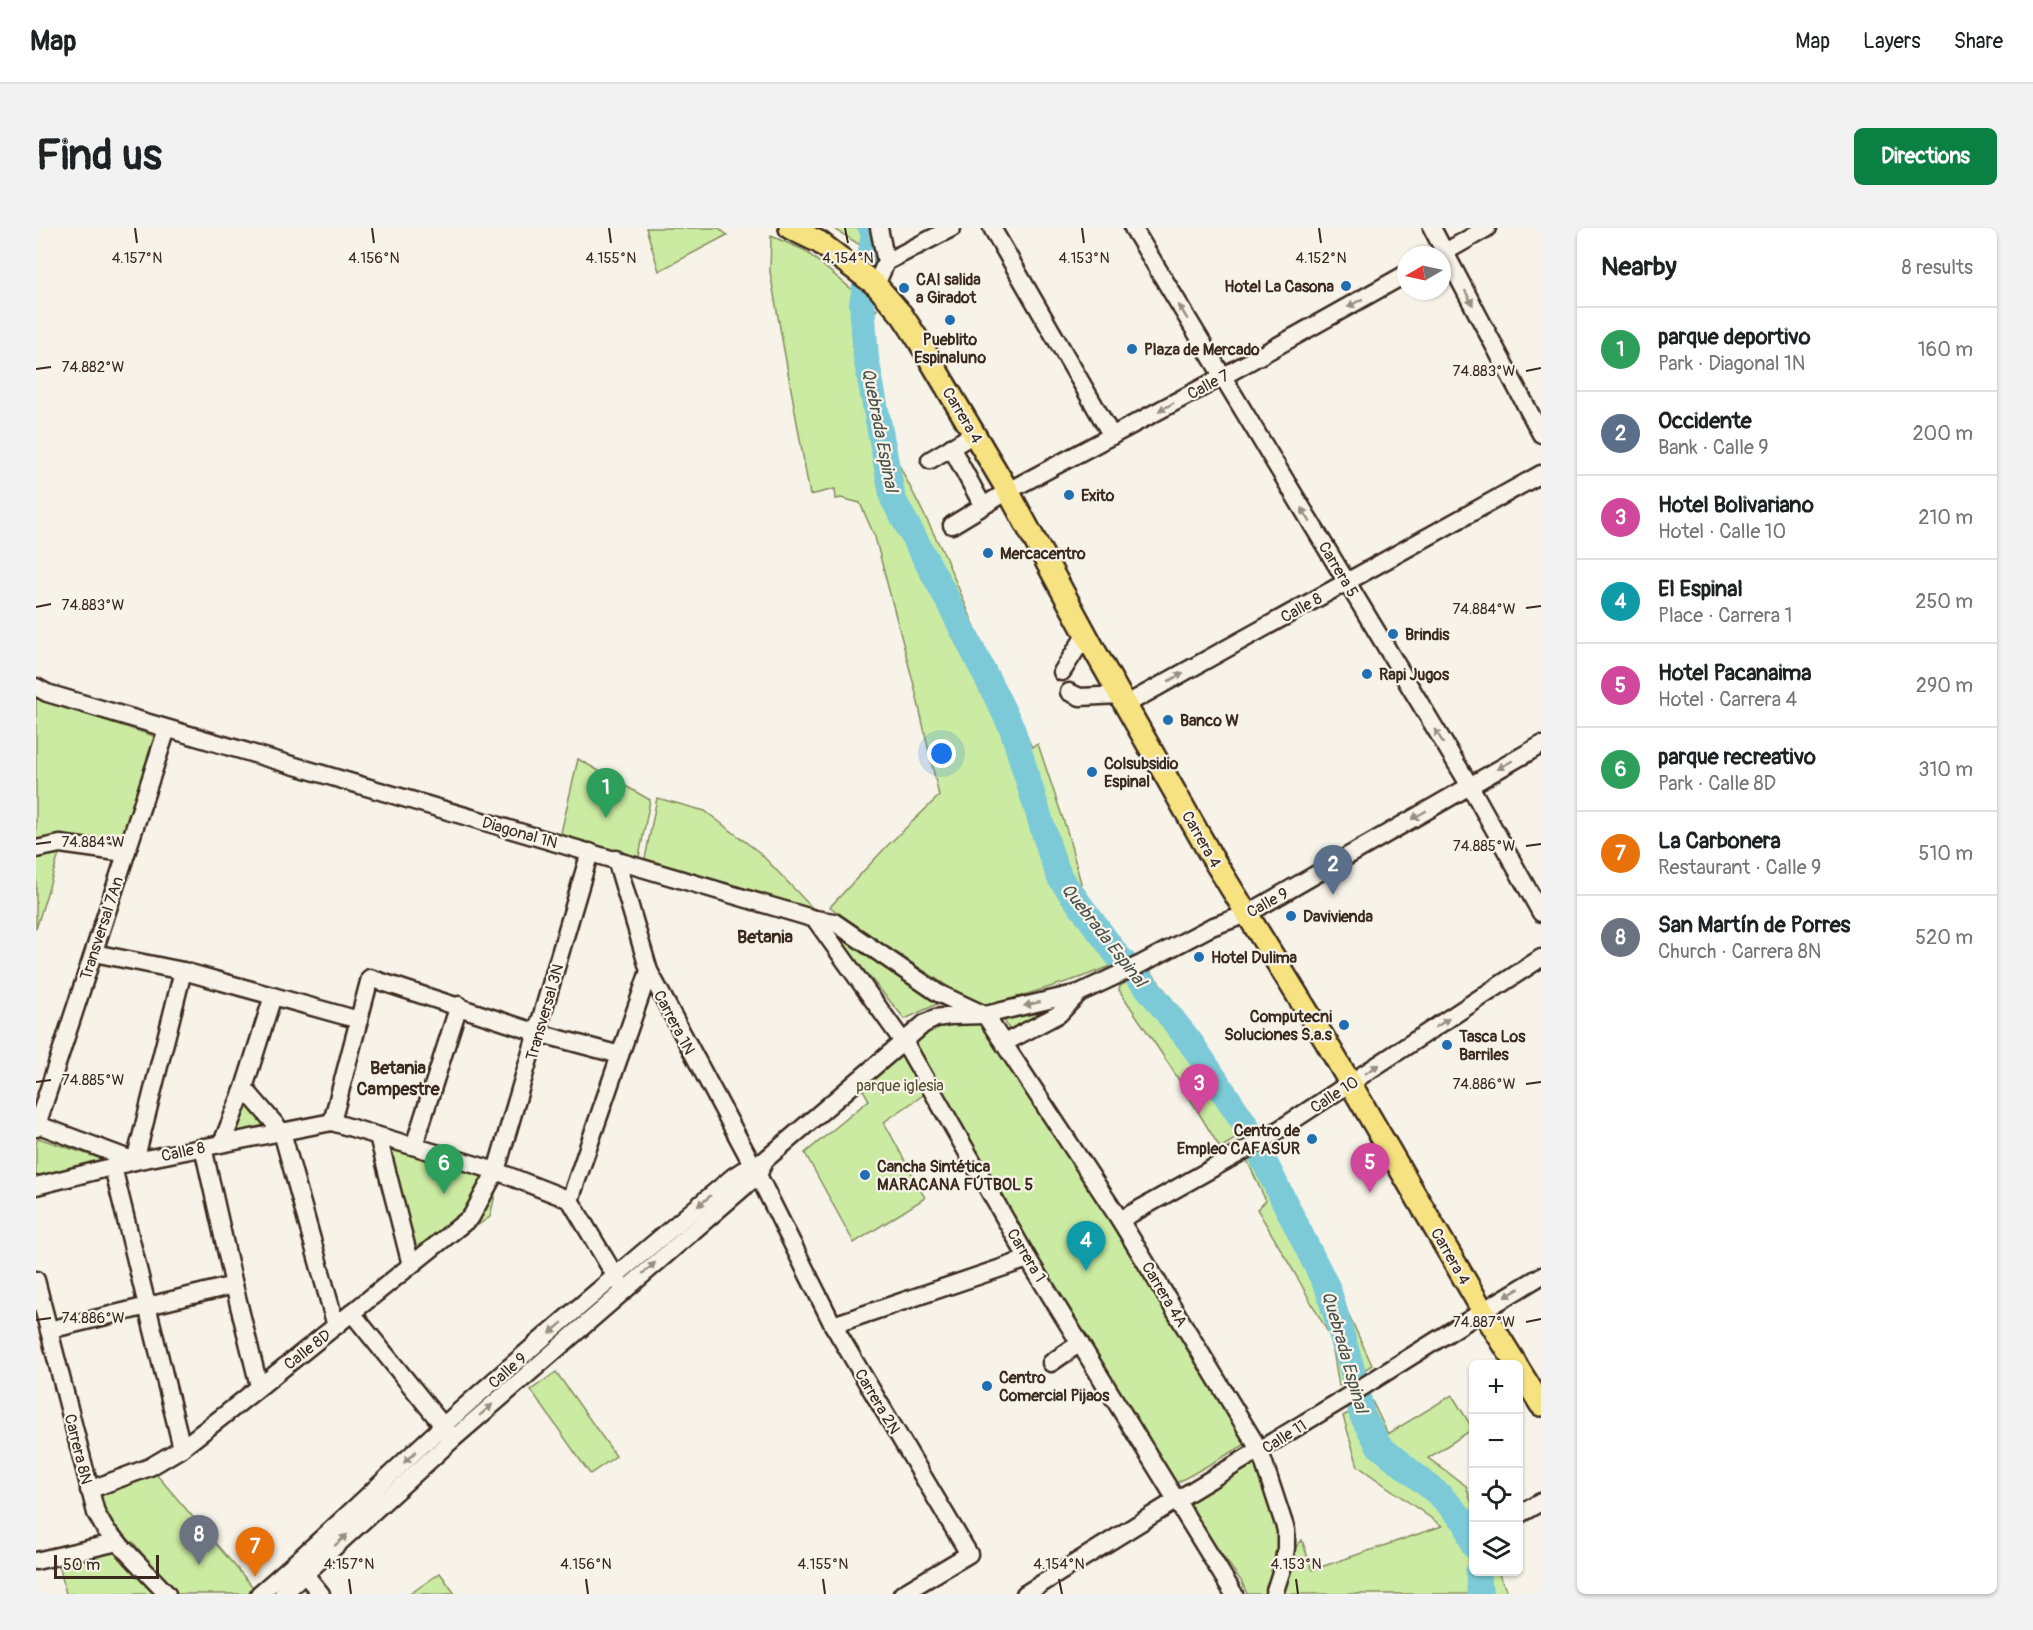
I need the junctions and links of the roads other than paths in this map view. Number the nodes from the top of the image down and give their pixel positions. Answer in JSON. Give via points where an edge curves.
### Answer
{"nodes":[{"id":1,"x":790,"y":228,"type":"edge"},
{"id":2,"x":879,"y":228,"type":"edge"},
{"id":3,"x":952,"y":228,"type":"edge"},
{"id":4,"x":992,"y":228,"type":"edge"},
{"id":5,"x":1133,"y":228,"type":"edge"},
{"id":6,"x":1432,"y":228,"type":"edge"},
{"id":7,"x":1487,"y":228,"type":"edge"},
{"id":8,"x":816,"y":238,"type":"edge"},
{"id":9,"x":1440,"y":246,"type":"edge"},
{"id":10,"x":1451,"y":249,"type":"edge"},
{"id":11,"x":886,"y":262,"type":"junction"},
{"id":12,"x":1451,"y":269,"type":"edge"},
{"id":13,"x":1397,"y":279,"type":"edge"},
{"id":14,"x":874,"y":284,"type":"junction"},
{"id":15,"x":1222,"y":377,"type":"junction"},
{"id":16,"x":974,"y":434,"type":"junction"},
{"id":17,"x":1541,"y":434,"type":"edge"},
{"id":18,"x":1112,"y":436,"type":"junction"},
{"id":19,"x":951,"y":447,"type":"junction"},
{"id":20,"x":930,"y":460,"type":"dead end"},
{"id":21,"x":1541,"y":474,"type":"edge"},
{"id":22,"x":1008,"y":491,"type":"junction"},
{"id":23,"x":982,"y":506,"type":"junction"},
{"id":24,"x":952,"y":525,"type":"dead end"},
{"id":25,"x":1346,"y":582,"type":"junction"},
{"id":26,"x":1086,"y":634,"type":"junction"},
{"id":27,"x":1062,"y":672,"type":"dead end"},
{"id":28,"x":36,"y":687,"type":"edge"},
{"id":29,"x":1069,"y":692,"type":"dead end"},
{"id":30,"x":1122,"y":700,"type":"junction"},
{"id":31,"x":167,"y":729,"type":"junction"},
{"id":32,"x":1541,"y":745,"type":"edge"},
{"id":33,"x":1470,"y":786,"type":"junction"},
{"id":34,"x":36,"y":849,"type":"edge"},
{"id":35,"x":590,"y":852,"type":"junction"},
{"id":36,"x":125,"y":853,"type":"junction"},
{"id":37,"x":616,"y":859,"type":"junction"},
{"id":38,"x":1541,"y":913,"type":"edge"},
{"id":39,"x":1246,"y":914,"type":"junction"},
{"id":40,"x":815,"y":919,"type":"junction"},
{"id":41,"x":94,"y":952,"type":"junction"},
{"id":42,"x":1541,"y":958,"type":"edge"},
{"id":43,"x":183,"y":971,"type":"junction"},
{"id":44,"x":649,"y":971,"type":"junction"},
{"id":45,"x":1079,"y":993,"type":"junction"},
{"id":46,"x":273,"y":996,"type":"junction"},
{"id":47,"x":459,"y":1005,"type":"junction"},
{"id":48,"x":985,"y":1015,"type":"junction"},
{"id":49,"x":359,"y":1020,"type":"junction"},
{"id":50,"x":538,"y":1033,"type":"junction"},
{"id":51,"x":903,"y":1042,"type":"junction"},
{"id":52,"x":1004,"y":1043,"type":"junction"},
{"id":53,"x":620,"y":1055,"type":"junction"},
{"id":54,"x":1350,"y":1083,"type":"junction"},
{"id":55,"x":244,"y":1088,"type":"junction"},
{"id":56,"x":332,"y":1122,"type":"junction"},
{"id":57,"x":36,"y":1126,"type":"edge"},
{"id":58,"x":282,"y":1132,"type":"junction"},
{"id":59,"x":378,"y":1136,"type":"junction"},
{"id":60,"x":222,"y":1143,"type":"junction"},
{"id":61,"x":414,"y":1146,"type":"junction"},
{"id":62,"x":203,"y":1147,"type":"junction"},
{"id":63,"x":135,"y":1161,"type":"junction"},
{"id":64,"x":113,"y":1167,"type":"junction"},
{"id":65,"x":758,"y":1167,"type":"junction"},
{"id":66,"x":496,"y":1171,"type":"junction"},
{"id":67,"x":36,"y":1186,"type":"edge"},
{"id":68,"x":570,"y":1200,"type":"junction"},
{"id":69,"x":1120,"y":1220,"type":"junction"},
{"id":70,"x":1028,"y":1259,"type":"junction"},
{"id":71,"x":411,"y":1265,"type":"junction"},
{"id":72,"x":1541,"y":1276,"type":"edge"},
{"id":73,"x":36,"y":1280,"type":"edge"},
{"id":74,"x":620,"y":1283,"type":"junction"},
{"id":75,"x":234,"y":1285,"type":"junction"},
{"id":76,"x":146,"y":1305,"type":"junction"},
{"id":77,"x":1483,"y":1311,"type":"junction"},
{"id":78,"x":352,"y":1313,"type":"junction"},
{"id":79,"x":833,"y":1325,"type":"junction"},
{"id":80,"x":336,"y":1326,"type":"junction"},
{"id":81,"x":49,"y":1330,"type":"junction"},
{"id":82,"x":1080,"y":1343,"type":"junction"},
{"id":83,"x":1513,"y":1360,"type":"edge"},
{"id":84,"x":1051,"y":1363,"type":"dead end"},
{"id":85,"x":1523,"y":1376,"type":"edge"},
{"id":86,"x":259,"y":1386,"type":"junction"},
{"id":87,"x":1541,"y":1405,"type":"edge"},
{"id":88,"x":448,"y":1432,"type":"junction"},
{"id":89,"x":182,"y":1448,"type":"junction"},
{"id":90,"x":1260,"y":1451,"type":"junction"},
{"id":91,"x":89,"y":1490,"type":"junction"},
{"id":92,"x":1175,"y":1501,"type":"junction"},
{"id":93,"x":1541,"y":1502,"type":"edge"},
{"id":94,"x":1523,"y":1512,"type":"edge"},
{"id":95,"x":118,"y":1542,"type":"junction"},
{"id":96,"x":36,"y":1561,"type":"edge"},
{"id":97,"x":300,"y":1568,"type":"junction"},
{"id":98,"x":167,"y":1594,"type":"edge"},
{"id":99,"x":259,"y":1594,"type":"edge"},
{"id":100,"x":283,"y":1594,"type":"edge"},
{"id":101,"x":321,"y":1594,"type":"edge"},
{"id":102,"x":902,"y":1594,"type":"edge"},
{"id":103,"x":1025,"y":1594,"type":"edge"},
{"id":104,"x":1234,"y":1594,"type":"edge"},
{"id":105,"x":1274,"y":1594,"type":"edge"}],
"edges":[{"from":1,"to":8,"type":"main road","name":"Carrera 4"},
{"from":2,"to":11,"type":"street"},
{"from":3,"to":11,"type":"street"},
{"from":4,"to":18,"type":"street"},
{"from":15,"to":5,"type":"street","name":"Carrera 5","one_way":true},
{"from":6,"to":9,"type":"street"},
{"from":7,"to":10,"type":"street"},
{"from":8,"to":14,"type":"main road","name":"Carrera 4"},
{"from":11,"to":14,"type":"street"},
{"from":12,"to":17,"type":"street","one_way":true},
{"from":13,"to":15,"type":"street","name":"Calle 7","one_way":true},
{"from":14,"to":16,"type":"main road","name":"Carrera 4","via":[[902,315]]},
{"from":15,"to":18,"type":"street","name":"Calle 7","one_way":true},
{"from":25,"to":15,"type":"street","name":"Carrera 5","one_way":true},
{"from":16,"to":19,"type":"street"},
{"from":16,"to":22,"type":"main road","name":"Carrera 4"},
{"from":18,"to":22,"type":"street","name":"Calle 7"},
{"from":19,"to":20,"type":"street"},
{"from":19,"to":23,"type":"street"},
{"from":21,"to":25,"type":"street","name":"Calle 8"},
{"from":22,"to":23,"type":"street","name":"Calle 7"},
{"from":22,"to":26,"type":"main road","name":"Carrera 4"},
{"from":23,"to":24,"type":"street","name":"Calle 7"},
{"from":30,"to":25,"type":"street","name":"Calle 8","one_way":true},
{"from":33,"to":25,"type":"street","name":"Carrera 5","one_way":true},
{"from":26,"to":27,"type":"street"},
{"from":26,"to":30,"type":"main road","name":"Carrera 4"},
{"from":28,"to":31,"type":"street","name":"Diagonal 1N"},
{"from":29,"to":30,"type":"street","via":[[1080,697]]},
{"from":30,"to":39,"type":"main road","name":"Carrera 4"},
{"from":31,"to":35,"type":"street","name":"Diagonal 1N"},
{"from":31,"to":36,"type":"street","name":"Transversal 7An"},
{"from":32,"to":33,"type":"street","name":"Calle 9","one_way":true},
{"from":33,"to":38,"type":"street","name":"Carrera 5"},
{"from":33,"to":39,"type":"street","name":"Calle 9","one_way":true},
{"from":34,"to":36,"type":"street","via":[[60,844]]},
{"from":35,"to":37,"type":"street","name":"Diagonal 1N"},
{"from":35,"to":50,"type":"street","name":"Transversal 3N"},
{"from":36,"to":41,"type":"street","name":"Transversal 7An"},
{"from":37,"to":40,"type":"street","name":"Diagonal 1N"},
{"from":37,"to":44,"type":"street","name":"Carrera 1N"},
{"from":39,"to":45,"type":"street","name":"Calle 9","via":[[1211,927]]},
{"from":39,"to":54,"type":"main road","name":"Carrera 4"},
{"from":40,"to":48,"type":"street","name":"Diagonal 1N","via":[[834,921],[938,993]]},
{"from":40,"to":51,"type":"street","name":"Carrera 1"},
{"from":41,"to":43,"type":"street"},
{"from":41,"to":57,"type":"street","name":"Transversal 7An"},
{"from":54,"to":42,"type":"street","name":"Calle 10","one_way":true},
{"from":43,"to":46,"type":"street"},
{"from":43,"to":63,"type":"street"},
{"from":44,"to":53,"type":"street"},
{"from":44,"to":65,"type":"street","name":"Carrera 1N"},
{"from":45,"to":48,"type":"street","name":"Calle 9","one_way":true},
{"from":45,"to":52,"type":"street","name":"Calle 9","via":[[1059,1014]]},
{"from":46,"to":49,"type":"street"},
{"from":46,"to":55,"type":"street"},
{"from":47,"to":49,"type":"street","via":[[370,978]]},
{"from":47,"to":50,"type":"street"},
{"from":47,"to":61,"type":"street"},
{"from":48,"to":51,"type":"street","name":"Calle 9","via":[[936,1018]]},
{"from":48,"to":52,"type":"street","name":"Carrera 4A"},
{"from":49,"to":56,"type":"street"},
{"from":50,"to":53,"type":"street"},
{"from":50,"to":66,"type":"street","name":"Transversal 3N"},
{"from":51,"to":65,"type":"street","name":"Calle 9"},
{"from":51,"to":70,"type":"street","name":"Carrera 1"},
{"from":52,"to":69,"type":"street","name":"Carrera 4A"},
{"from":53,"to":68,"type":"street"},
{"from":54,"to":69,"type":"street","name":"Calle 10","via":[[1263,1140]]},
{"from":54,"to":77,"type":"main road","name":"Carrera 4"},
{"from":55,"to":58,"type":"street"},
{"from":55,"to":60,"type":"street"},
{"from":56,"to":58,"type":"street","name":"Calle 8"},
{"from":56,"to":59,"type":"street"},
{"from":57,"to":63,"type":"street"},
{"from":58,"to":60,"type":"street","name":"Calle 8"},
{"from":58,"to":80,"type":"street"},
{"from":59,"to":61,"type":"street"},
{"from":59,"to":71,"type":"street"},
{"from":60,"to":62,"type":"street","name":"Calle 8"},
{"from":61,"to":66,"type":"street"},
{"from":62,"to":63,"type":"street","name":"Calle 8"},
{"from":62,"to":75,"type":"street"},
{"from":63,"to":64,"type":"street","name":"Calle 8"},
{"from":64,"to":67,"type":"street","name":"Calle 8"},
{"from":64,"to":76,"type":"street"},
{"from":65,"to":74,"type":"street","name":"Calle 9"},
{"from":65,"to":79,"type":"street","name":"Carrera 2N"},
{"from":66,"to":68,"type":"street"},
{"from":66,"to":71,"type":"street","name":"Calle 8D","via":[[471,1217]]},
{"from":68,"to":74,"type":"street"},
{"from":69,"to":90,"type":"street","name":"Carrera 4A"},
{"from":70,"to":79,"type":"street"},
{"from":70,"to":82,"type":"street","name":"Carrera 1"},
{"from":71,"to":78,"type":"street","name":"Calle 8D"},
{"from":72,"to":77,"type":"street","name":"Calle 11","one_way":true},
{"from":73,"to":81,"type":"street","name":"Carrera 8N"},
{"from":74,"to":88,"type":"street","name":"Calle 9"},
{"from":75,"to":76,"type":"street"},
{"from":75,"to":86,"type":"street"},
{"from":76,"to":81,"type":"street"},
{"from":76,"to":89,"type":"street"},
{"from":77,"to":83,"type":"main road","name":"Carrera 4"},
{"from":77,"to":90,"type":"street","name":"Calle 11"},
{"from":78,"to":80,"type":"street","name":"Calle 8D"},
{"from":78,"to":88,"type":"street"},
{"from":79,"to":102,"type":"street","name":"Carrera 2N","via":[[969,1554]]},
{"from":80,"to":86,"type":"street","name":"Calle 8D"},
{"from":81,"to":91,"type":"street","name":"Carrera 8N"},
{"from":82,"to":84,"type":"street"},
{"from":82,"to":92,"type":"street","name":"Carrera 1"},
{"from":85,"to":87,"type":"main road","name":"Carrera 4"},
{"from":86,"to":89,"type":"street","name":"Calle 8D"},
{"from":88,"to":97,"type":"street","name":"Calle 9"},
{"from":89,"to":91,"type":"street","name":"Calle 8D","via":[[150,1467]]},
{"from":90,"to":92,"type":"street","name":"Calle 11"},
{"from":90,"to":105,"type":"street","name":"Carrera 4A","via":[[1286,1530],[1285,1557]]},
{"from":91,"to":95,"type":"street","name":"Carrera 8N","via":[[96,1513]]},
{"from":92,"to":103,"type":"street","name":"Calle 11"},
{"from":92,"to":104,"type":"street","name":"Carrera 1"},
{"from":93,"to":94,"type":"street"},
{"from":95,"to":96,"type":"street"},
{"from":95,"to":98,"type":"street","name":"Carrera 8N"},
{"from":97,"to":99,"type":"street","name":"Calle 9"},
{"from":97,"to":100,"type":"street","name":"Calle 9"},
{"from":97,"to":101,"type":"street"}]}
